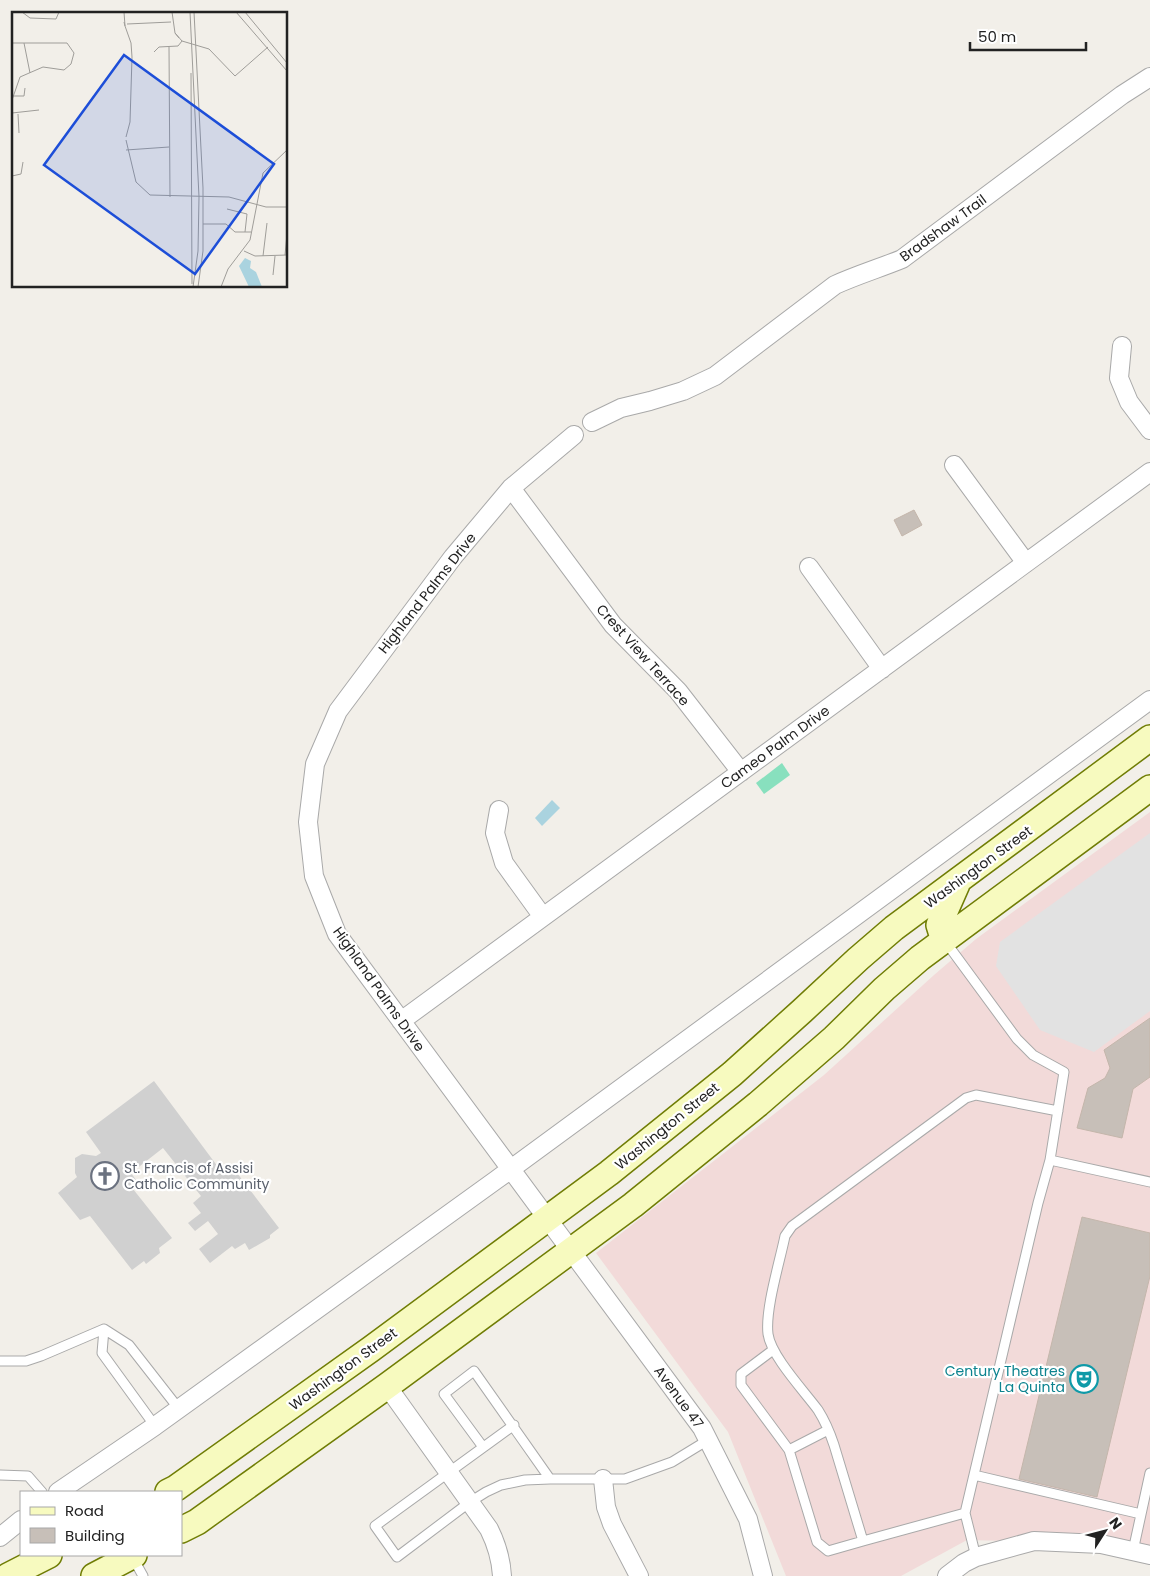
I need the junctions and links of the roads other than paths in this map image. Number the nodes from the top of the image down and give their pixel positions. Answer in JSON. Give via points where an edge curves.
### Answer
{"nodes":[{"id":1,"x":1150,"y":78,"type":"edge"},
{"id":2,"x":1122,"y":346,"type":"dead end"},
{"id":3,"x":592,"y":422,"type":"dead end"},
{"id":4,"x":1150,"y":430,"type":"edge"},
{"id":5,"x":574,"y":435,"type":"dead end"},
{"id":6,"x":954,"y":465,"type":"dead end"},
{"id":7,"x":1150,"y":472,"type":"edge"},
{"id":8,"x":511,"y":488,"type":"junction"},
{"id":9,"x":1026,"y":563,"type":"junction"},
{"id":10,"x":809,"y":566,"type":"dead end"},
{"id":11,"x":882,"y":669,"type":"junction"},
{"id":12,"x":1150,"y":700,"type":"edge"},
{"id":13,"x":1150,"y":738,"type":"edge"},
{"id":14,"x":741,"y":772,"type":"junction"},
{"id":15,"x":1150,"y":788,"type":"edge"},
{"id":16,"x":499,"y":810,"type":"dead end"},
{"id":17,"x":958,"y":882,"type":"junction"},
{"id":18,"x":543,"y":917,"type":"junction"},
{"id":19,"x":944,"y":941,"type":"junction"},
{"id":20,"x":401,"y":1021,"type":"junction"},
{"id":21,"x":1058,"y":1112,"type":"junction"},
{"id":22,"x":1050,"y":1160,"type":"junction"},
{"id":23,"x":511,"y":1170,"type":"junction"},
{"id":24,"x":1150,"y":1182,"type":"edge"},
{"id":25,"x":559,"y":1235,"type":"junction"},
{"id":26,"x":104,"y":1330,"type":"junction"},
{"id":27,"x":773,"y":1350,"type":"junction"},
{"id":28,"x":0,"y":1361,"type":"edge"},
{"id":29,"x":387,"y":1386,"type":"junction"},
{"id":30,"x":179,"y":1409,"type":"junction"},
{"id":31,"x":514,"y":1425,"type":"junction"},
{"id":32,"x":156,"y":1426,"type":"junction"},
{"id":33,"x":828,"y":1430,"type":"junction"},
{"id":34,"x":708,"y":1440,"type":"junction"},
{"id":35,"x":483,"y":1447,"type":"junction"},
{"id":36,"x":789,"y":1450,"type":"junction"},
{"id":37,"x":448,"y":1472,"type":"junction"},
{"id":38,"x":1150,"y":1472,"type":"edge"},
{"id":39,"x":0,"y":1475,"type":"edge"},
{"id":40,"x":974,"y":1475,"type":"junction"},
{"id":41,"x":550,"y":1479,"type":"junction"},
{"id":42,"x":603,"y":1479,"type":"junction"},
{"id":43,"x":41,"y":1491,"type":"edge"},
{"id":44,"x":59,"y":1491,"type":"edge"},
{"id":45,"x":170,"y":1491,"type":"edge"},
{"id":46,"x":470,"y":1502,"type":"junction"},
{"id":47,"x":965,"y":1512,"type":"junction"},
{"id":48,"x":1141,"y":1514,"type":"junction"},
{"id":49,"x":20,"y":1521,"type":"edge"},
{"id":50,"x":182,"y":1529,"type":"edge"},
{"id":51,"x":0,"y":1537,"type":"edge"},
{"id":52,"x":863,"y":1541,"type":"junction"},
{"id":53,"x":1142,"y":1553,"type":"edge"},
{"id":54,"x":48,"y":1556,"type":"edge"},
{"id":55,"x":976,"y":1557,"type":"junction"},
{"id":56,"x":136,"y":1562,"type":"edge"},
{"id":57,"x":8,"y":1576,"type":"edge"},
{"id":58,"x":94,"y":1576,"type":"edge"},
{"id":59,"x":502,"y":1576,"type":"edge"},
{"id":60,"x":639,"y":1576,"type":"edge"},
{"id":61,"x":763,"y":1576,"type":"edge"},
{"id":62,"x":947,"y":1576,"type":"edge"}],
"edges":[{"from":1,"to":3,"type":"street","name":"Bradshaw Trail","via":[[1122,95],[902,259],[835,285],[714,376],[683,391],[621,408]]},
{"from":2,"to":4,"type":"street","via":[[1119,378],[1129,402]]},
{"from":5,"to":8,"type":"street","name":"Highland Palms Drive"},
{"from":6,"to":9,"type":"street"},
{"from":7,"to":9,"type":"street","name":"Cameo Palm Drive"},
{"from":8,"to":14,"type":"street","name":"Crest View Terrace","via":[[613,625],[678,691]]},
{"from":8,"to":20,"type":"street","name":"Highland Palms Drive","via":[[453,557],[338,710],[315,764],[308,822],[314,876],[338,934]]},
{"from":9,"to":11,"type":"street","name":"Cameo Palm Drive"},
{"from":10,"to":11,"type":"street"},
{"from":11,"to":14,"type":"street","name":"Cameo Palm Drive"},
{"from":12,"to":23,"type":"street"},
{"from":13,"to":17,"type":"main road","name":"Washington Street"},
{"from":14,"to":18,"type":"street","name":"Cameo Palm Drive"},
{"from":15,"to":19,"type":"main road","name":"Washington Street"},
{"from":16,"to":18,"type":"street","via":[[495,833],[504,863]]},
{"from":17,"to":19,"type":"main road","via":[[939,925]]},
{"from":17,"to":25,"type":"main road","name":"Washington Street","via":[[894,928],[726,1079],[610,1173]]},
{"from":18,"to":20,"type":"street","name":"Cameo Palm Drive"},
{"from":19,"to":21,"type":"lane","via":[[1017,1039],[1033,1055],[1064,1072]]},
{"from":19,"to":25,"type":"main road","name":"Washington Street","via":[[884,989],[758,1104],[633,1205]]},
{"from":20,"to":23,"type":"street","name":"Highland Palms Drive"},
{"from":21,"to":22,"type":"lane"},
{"from":21,"to":27,"type":"lane","via":[[976,1095],[966,1098],[792,1226],[785,1236],[768,1318],[768,1335]]},
{"from":22,"to":24,"type":"lane"},
{"from":22,"to":40,"type":"lane"},
{"from":23,"to":25,"type":"street","name":"Highland Palms Drive"},
{"from":23,"to":30,"type":"street"},
{"from":25,"to":29,"type":"main road","name":"Washington Street"},
{"from":25,"to":34,"type":"street","name":"Avenue 47"},
{"from":25,"to":45,"type":"main road","name":"Washington Street","via":[[355,1361]]},
{"from":26,"to":28,"type":"lane","via":[[26,1361]]},
{"from":26,"to":30,"type":"lane","via":[[129,1345]]},
{"from":26,"to":32,"type":"lane","via":[[102,1353]]},
{"from":27,"to":33,"type":"lane","via":[[820,1412]]},
{"from":27,"to":36,"type":"lane","via":[[741,1374],[741,1385]]},
{"from":29,"to":37,"type":"street"},
{"from":29,"to":50,"type":"main road","name":"Washington Street"},
{"from":30,"to":32,"type":"street"},
{"from":31,"to":35,"type":"lane"},
{"from":31,"to":35,"type":"lane","via":[[474,1371],[444,1394]]},
{"from":31,"to":41,"type":"lane"},
{"from":32,"to":44,"type":"street"},
{"from":33,"to":36,"type":"lane"},
{"from":33,"to":52,"type":"lane"},
{"from":34,"to":42,"type":"lane","via":[[651,1471],[625,1479]]},
{"from":34,"to":61,"type":"street","name":"Avenue 47","via":[[748,1519]]},
{"from":35,"to":37,"type":"lane"},
{"from":36,"to":52,"type":"lane","via":[[817,1542],[828,1552]]},
{"from":37,"to":46,"type":"street"},
{"from":37,"to":46,"type":"lane","via":[[375,1526],[396,1557]]},
{"from":38,"to":48,"type":"lane"},
{"from":39,"to":43,"type":"lane","via":[[28,1476]]},
{"from":40,"to":47,"type":"lane"},
{"from":40,"to":48,"type":"lane"},
{"from":41,"to":42,"type":"lane"},
{"from":41,"to":46,"type":"lane","via":[[501,1485]]},
{"from":42,"to":60,"type":"street","via":[[606,1507],[612,1524]]},
{"from":46,"to":59,"type":"street","via":[[497,1544]]},
{"from":47,"to":52,"type":"lane"},
{"from":47,"to":55,"type":"lane"},
{"from":48,"to":53,"type":"lane"},
{"from":49,"to":51,"type":"street"},
{"from":53,"to":55,"type":"street","via":[[1102,1544],[1034,1541]]},
{"from":54,"to":57,"type":"main road"},
{"from":55,"to":62,"type":"street"},
{"from":56,"to":58,"type":"main road"}]}
